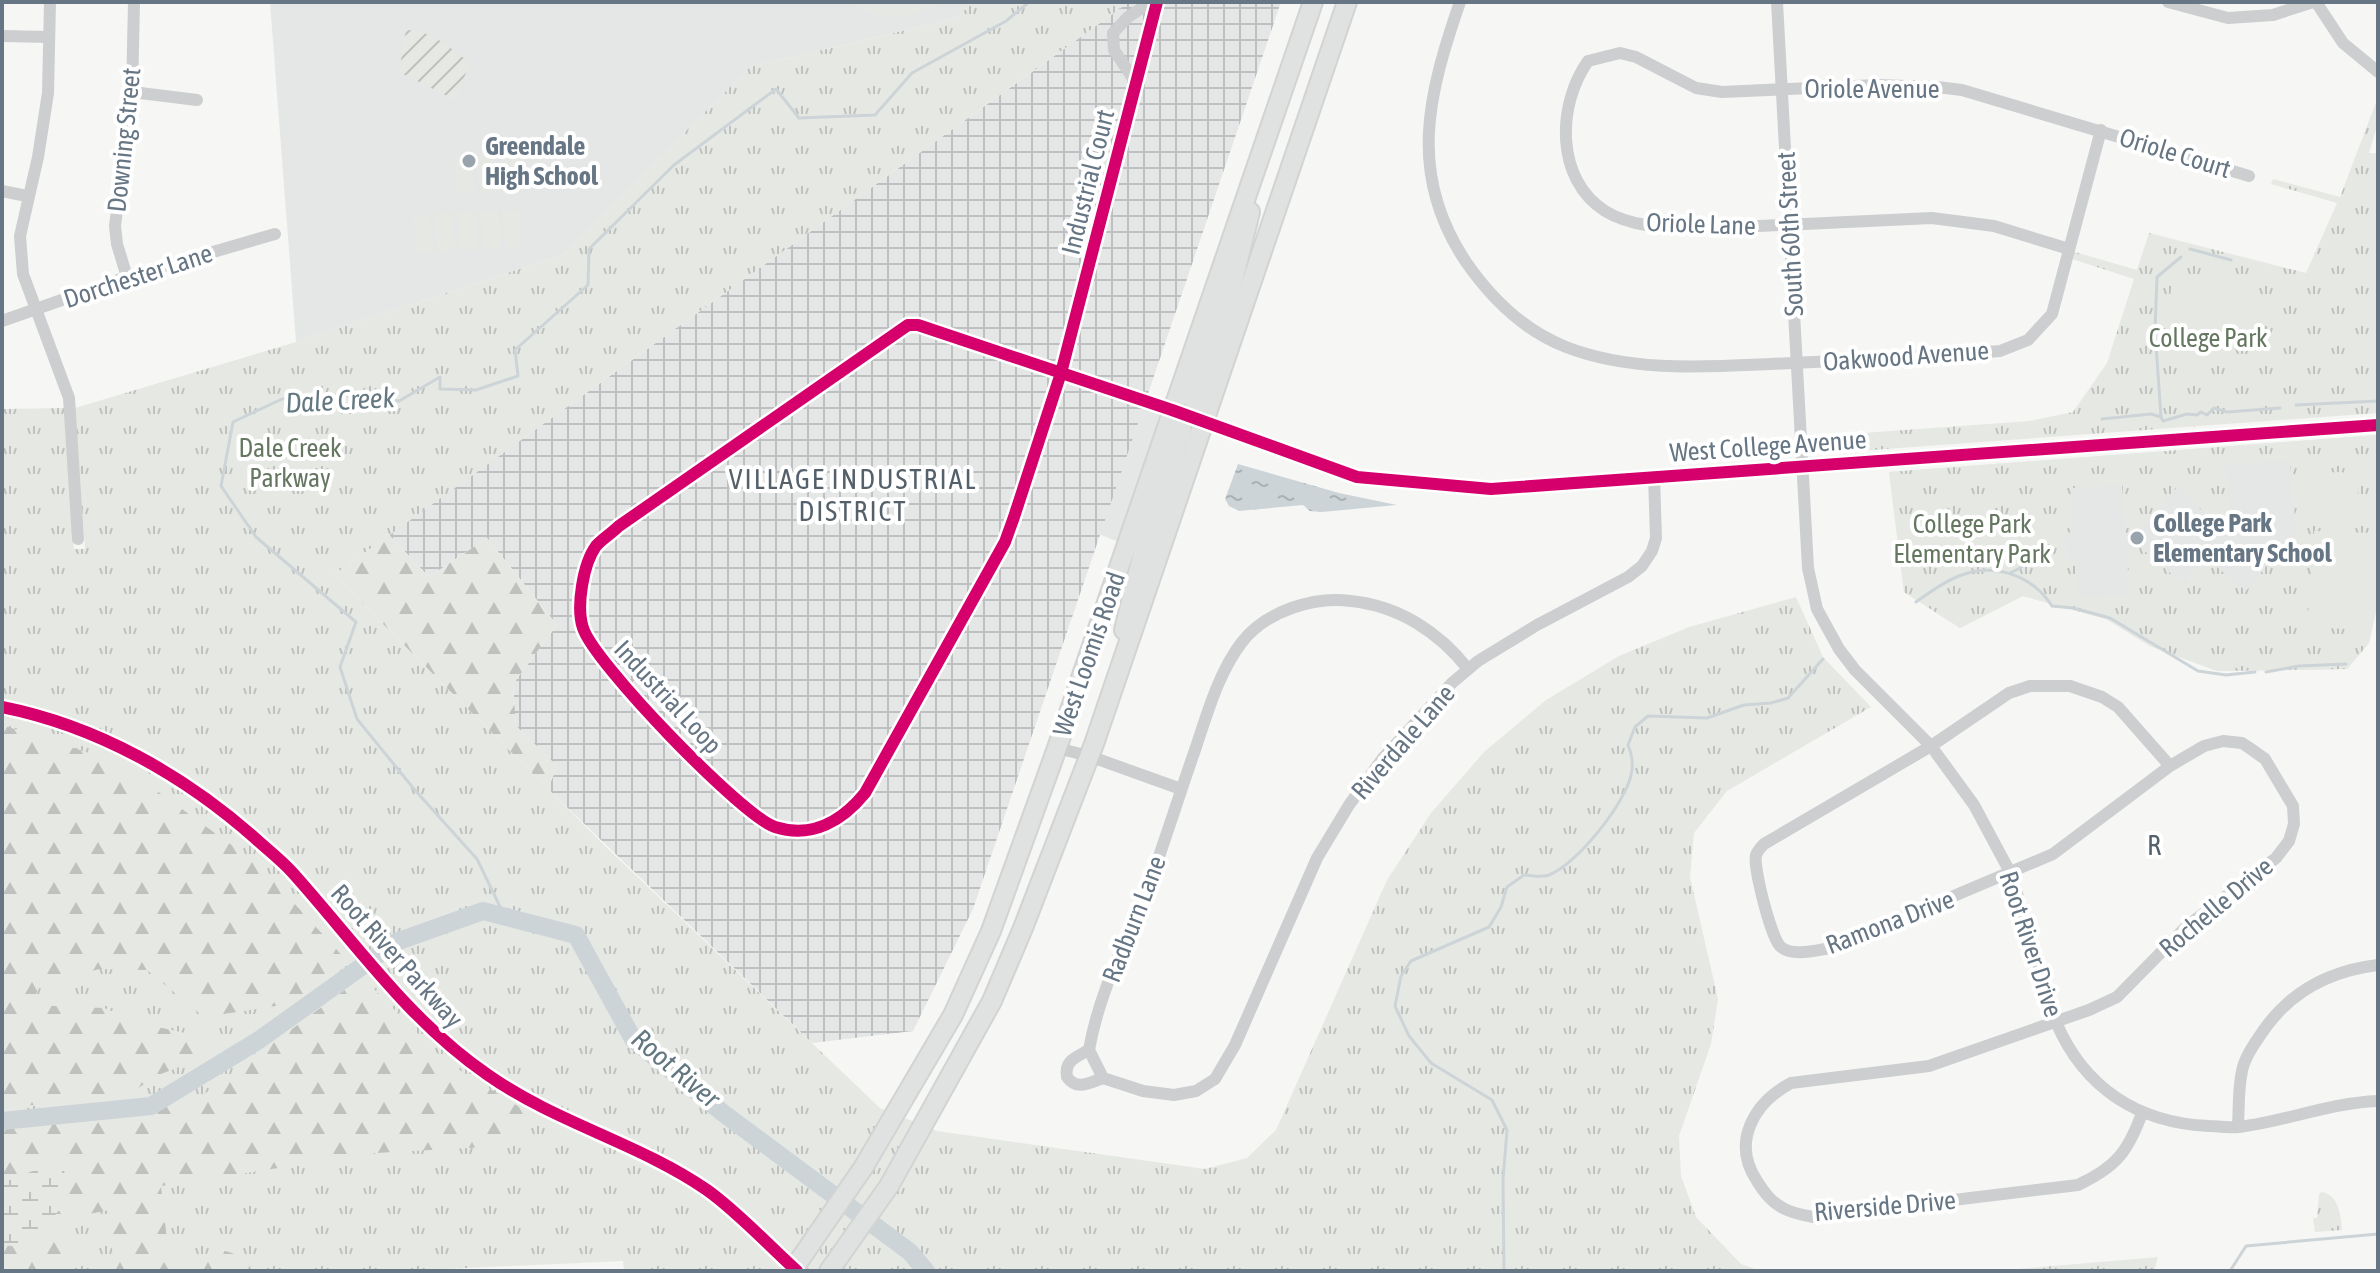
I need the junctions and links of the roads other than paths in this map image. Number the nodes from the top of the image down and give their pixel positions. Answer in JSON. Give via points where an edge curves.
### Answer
{"nodes":[{"id":1,"x":50,"y":2,"type":"edge"},
{"id":2,"x":134,"y":2,"type":"edge"},
{"id":3,"x":1154,"y":2,"type":"edge"},
{"id":4,"x":1313,"y":2,"type":"edge"},
{"id":5,"x":1347,"y":2,"type":"edge"},
{"id":6,"x":1460,"y":2,"type":"edge"},
{"id":7,"x":1777,"y":2,"type":"edge"},
{"id":8,"x":2168,"y":2,"type":"edge"},
{"id":9,"x":2315,"y":2,"type":"edge"},
{"id":10,"x":2,"y":36,"type":"edge"},
{"id":11,"x":49,"y":37,"type":"junction"},
{"id":12,"x":2378,"y":72,"type":"edge"},
{"id":13,"x":1136,"y":83,"type":"junction"},
{"id":14,"x":1781,"y":91,"type":"junction"},
{"id":15,"x":132,"y":92,"type":"junction"},
{"id":16,"x":197,"y":100,"type":"dead end"},
{"id":17,"x":2101,"y":130,"type":"junction"},
{"id":18,"x":1256,"y":166,"type":"junction"},
{"id":19,"x":2249,"y":176,"type":"dead end"},
{"id":20,"x":2,"y":191,"type":"edge"},
{"id":21,"x":27,"y":196,"type":"junction"},
{"id":22,"x":1789,"y":225,"type":"junction"},
{"id":23,"x":275,"y":234,"type":"dead end"},
{"id":24,"x":2069,"y":249,"type":"junction"},
{"id":25,"x":127,"y":277,"type":"junction"},
{"id":26,"x":35,"y":310,"type":"junction"},
{"id":27,"x":2,"y":321,"type":"edge"},
{"id":28,"x":1797,"y":363,"type":"junction"},
{"id":29,"x":1061,"y":373,"type":"junction"},
{"id":30,"x":1172,"y":410,"type":"junction"},
{"id":31,"x":1205,"y":421,"type":"junction"},
{"id":32,"x":2378,"y":425,"type":"edge"},
{"id":33,"x":1802,"y":466,"type":"junction"},
{"id":34,"x":1654,"y":476,"type":"junction"},
{"id":35,"x":78,"y":539,"type":"dead end"},
{"id":36,"x":1468,"y":669,"type":"junction"},
{"id":37,"x":1113,"y":688,"type":"junction"},
{"id":38,"x":2,"y":707,"type":"edge"},
{"id":39,"x":1931,"y":746,"type":"junction"},
{"id":40,"x":1057,"y":748,"type":"junction"},
{"id":41,"x":1089,"y":756,"type":"junction"},
{"id":42,"x":2170,"y":766,"type":"junction"},
{"id":43,"x":1181,"y":789,"type":"junction"},
{"id":44,"x":2011,"y":874,"type":"junction"},
{"id":45,"x":2378,"y":965,"type":"edge"},
{"id":46,"x":2056,"y":1022,"type":"junction"},
{"id":47,"x":1089,"y":1050,"type":"junction"},
{"id":48,"x":1103,"y":1078,"type":"junction"},
{"id":49,"x":2378,"y":1101,"type":"edge"},
{"id":50,"x":2142,"y":1113,"type":"junction"},
{"id":51,"x":2238,"y":1127,"type":"junction"},
{"id":52,"x":830,"y":1269,"type":"edge"},
{"id":53,"x":794,"y":1270,"type":"edge"}],
"edges":[{"from":1,"to":11,"type":"street"},
{"from":2,"to":15,"type":"street","name":"Downing Street"},
{"from":3,"to":13,"type":"street","name":"Industrial Court"},
{"from":3,"to":13,"type":"street","name":"Industrial Court","via":[[1113,33],[1114,50]]},
{"from":4,"to":18,"type":"main road","name":"West Loomis Road"},
{"from":5,"to":31,"type":"main road","name":"West Loomis Road"},
{"from":6,"to":28,"type":"street","name":"Oakwood Avenue","via":[[1438,65],[1428,159],[1439,209],[1479,281],[1506,309],[1567,348],[1660,366]]},
{"from":7,"to":14,"type":"street","name":"South 60th Street"},
{"from":8,"to":9,"type":"street","via":[[2228,18],[2273,15]]},
{"from":9,"to":12,"type":"street","via":[[2343,43]]},
{"from":10,"to":11,"type":"street"},
{"from":11,"to":21,"type":"street","via":[[48,93]]},
{"from":13,"to":29,"type":"street","name":"Industrial Court"},
{"from":14,"to":17,"type":"street","name":"Oriole Avenue","via":[[1937,87],[1995,98]]},
{"from":14,"to":22,"type":"street","name":"South 60th Street"},
{"from":14,"to":22,"type":"street","name":"Oriole Lane","via":[[1696,88],[1636,57],[1605,55],[1588,61],[1576,79],[1566,141],[1572,172],[1588,196],[1624,220],[1662,228]]},
{"from":15,"to":16,"type":"street"},
{"from":15,"to":25,"type":"street","name":"Downing Street","via":[[115,226]]},
{"from":17,"to":19,"type":"street","name":"Oriole Court"},
{"from":17,"to":24,"type":"street","name":"Oakwood Avenue"},
{"from":18,"to":30,"type":"main road","name":"West Loomis Road"},
{"from":18,"to":31,"type":"main road","via":[[1245,239],[1194,400]]},
{"from":20,"to":21,"type":"street"},
{"from":21,"to":26,"type":"street","via":[[20,236],[23,274]]},
{"from":22,"to":24,"type":"street","name":"Oriole Lane","via":[[1932,218],[1994,226]]},
{"from":22,"to":28,"type":"street","name":"South 60th Street"},
{"from":23,"to":25,"type":"street","name":"Dorchester Lane"},
{"from":24,"to":28,"type":"street","name":"Oakwood Avenue","via":[[2052,314],[2028,340],[2000,351]]},
{"from":25,"to":26,"type":"street","name":"Dorchester Lane"},
{"from":26,"to":27,"type":"street","name":"Dorchester Lane"},
{"from":26,"to":35,"type":"street","via":[[69,398]]},
{"from":28,"to":33,"type":"street","name":"South 60th Street"},
{"from":29,"to":29,"type":"street","name":"Industrial Loop","via":[[918,325],[899,330],[597,545],[580,595],[582,627],[592,648],[628,692],[749,811],[776,827],[799,830],[839,820],[865,793],[1005,542]]},
{"from":29,"to":30,"type":"street","name":"Industrial Loop"},
{"from":30,"to":31,"type":"street","name":"West College Avenue"},
{"from":30,"to":37,"type":"main road","via":[[1182,430],[1149,528]]},
{"from":30,"to":40,"type":"main road","name":"West Loomis Road"},
{"from":31,"to":34,"type":"street","name":"West College Avenue","via":[[1357,477],[1491,489]]},
{"from":31,"to":37,"type":"main road","name":"West Loomis Road"},
{"from":32,"to":33,"type":"street","name":"West College Avenue"},
{"from":33,"to":34,"type":"street","name":"West College Avenue"},
{"from":33,"to":39,"type":"street","name":"Root River Drive","via":[[1808,568],[1821,619],[1855,670]]},
{"from":34,"to":36,"type":"street","name":"Riverdale Lane","via":[[1656,538],[1642,566]]},
{"from":36,"to":43,"type":"street","name":"Radburn Lane","via":[[1452,648],[1415,620],[1386,608],[1342,600],[1299,605],[1243,640],[1223,672]]},
{"from":36,"to":48,"type":"street","name":"Riverdale Lane","via":[[1383,758],[1334,828],[1215,1079],[1196,1091],[1174,1095]]},
{"from":37,"to":41,"type":"main road","name":"West Loomis Road"},
{"from":38,"to":53,"type":"street","name":"Root River Parkway","via":[[119,745],[207,798],[289,869],[442,1041],[545,1109],[708,1191]]},
{"from":39,"to":42,"type":"street","name":"Ramona Drive","via":[[2009,693],[2053,684],[2085,690],[2118,707]]},
{"from":39,"to":44,"type":"street","name":"Root River Drive","via":[[1974,805]]},
{"from":39,"to":44,"type":"street","name":"Ramona Drive","via":[[1764,844],[1756,855],[1756,868],[1774,938],[1781,948],[1794,952],[1831,948]]},
{"from":40,"to":41,"type":"street"},
{"from":40,"to":53,"type":"main road","name":"West Loomis Road","via":[[991,931],[953,1015],[866,1163]]},
{"from":41,"to":43,"type":"street"},
{"from":41,"to":52,"type":"main road","name":"West Loomis Road","via":[[992,1001],[894,1177]]},
{"from":42,"to":44,"type":"street","name":"Rochelle Drive","via":[[2053,854]]},
{"from":42,"to":46,"type":"street","name":"Rochelle Drive","via":[[2204,746],[2242,743],[2265,759],[2293,806],[2289,841],[2276,858],[2187,926],[2117,997]]},
{"from":43,"to":47,"type":"street","name":"Radburn Lane","via":[[1095,1015]]},
{"from":44,"to":46,"type":"street","name":"Root River Drive"},
{"from":45,"to":51,"type":"street","via":[[2314,983],[2279,1010],[2242,1069]]},
{"from":46,"to":50,"type":"street","name":"Root River Drive","via":[[2082,1065],[2108,1092]]},
{"from":46,"to":50,"type":"street","name":"Riverside Drive","via":[[1929,1066],[1791,1083],[1758,1109],[1748,1131],[1745,1153],[1753,1175],[1765,1195],[1784,1209],[1813,1217],[2078,1185],[2119,1159]]},
{"from":47,"to":48,"type":"street"},
{"from":47,"to":48,"type":"street","name":"Riverdale Lane","via":[[1071,1060],[1067,1077],[1075,1085]]},
{"from":49,"to":51,"type":"street","name":"Root River Drive"},
{"from":50,"to":51,"type":"street","name":"Root River Drive","via":[[2168,1123]]}]}
